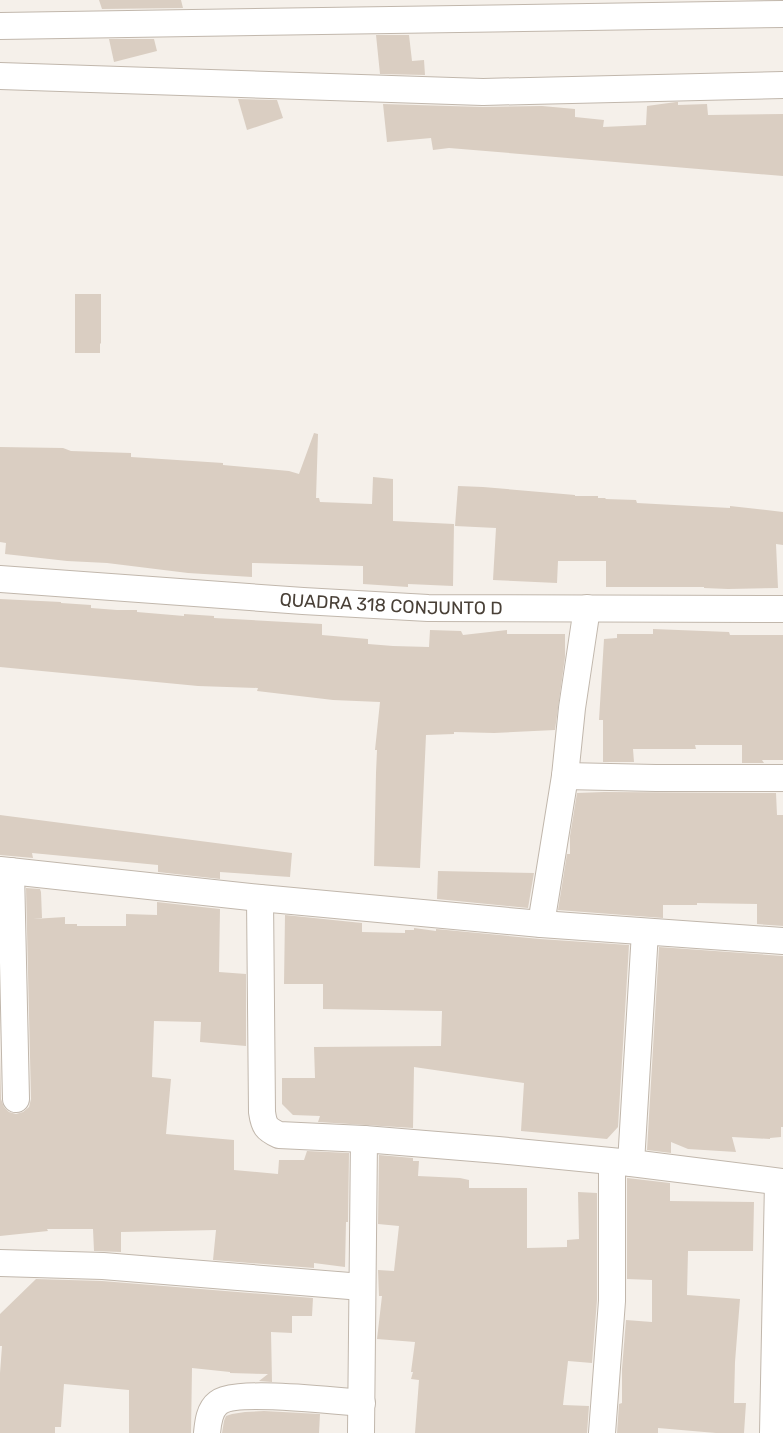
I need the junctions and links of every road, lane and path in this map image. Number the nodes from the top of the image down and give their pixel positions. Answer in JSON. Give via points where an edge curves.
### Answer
{"nodes":[{"id":1,"x":783,"y":14,"type":"edge"},
{"id":2,"x":0,"y":26,"type":"edge"},
{"id":3,"x":0,"y":76,"type":"edge"},
{"id":4,"x":783,"y":85,"type":"edge"},
{"id":5,"x":0,"y":579,"type":"edge"},
{"id":6,"x":587,"y":608,"type":"junction"},
{"id":7,"x":783,"y":609,"type":"edge"},
{"id":8,"x":565,"y":776,"type":"junction"},
{"id":9,"x":783,"y":778,"type":"edge"},
{"id":10,"x":6,"y":870,"type":"edge"},
{"id":11,"x":260,"y":898,"type":"junction"},
{"id":12,"x":541,"y":924,"type":"junction"},
{"id":13,"x":645,"y":932,"type":"junction"},
{"id":14,"x":783,"y":941,"type":"edge"},
{"id":15,"x":16,"y":1099,"type":"dead end"},
{"id":16,"x":364,"y":1139,"type":"junction"},
{"id":17,"x":621,"y":1162,"type":"junction"},
{"id":18,"x":781,"y":1182,"type":"edge"},
{"id":19,"x":0,"y":1263,"type":"edge"},
{"id":20,"x":362,"y":1287,"type":"junction"},
{"id":21,"x":362,"y":1403,"type":"junction"},
{"id":22,"x":207,"y":1433,"type":"edge"},
{"id":23,"x":361,"y":1433,"type":"edge"},
{"id":24,"x":602,"y":1433,"type":"edge"},
{"id":25,"x":773,"y":1433,"type":"edge"}],
"edges":[{"from":1,"to":2,"type":"street"},
{"from":3,"to":4,"type":"street","via":[[483,92]]},
{"from":5,"to":6,"type":"street","name":"QUADRA 318 CONJUNTO D","via":[[428,608]]},
{"from":6,"to":7,"type":"street","name":"QUADRA 318 CONJUNTO D"},
{"from":6,"to":8,"type":"street"},
{"from":8,"to":9,"type":"street"},
{"from":8,"to":12,"type":"street"},
{"from":10,"to":11,"type":"street"},
{"from":10,"to":15,"type":"street"},
{"from":11,"to":12,"type":"street"},
{"from":11,"to":16,"type":"street","via":[[263,1121],[279,1135]]},
{"from":12,"to":13,"type":"street"},
{"from":13,"to":14,"type":"street"},
{"from":13,"to":17,"type":"street"},
{"from":16,"to":17,"type":"street"},
{"from":16,"to":20,"type":"street"},
{"from":17,"to":18,"type":"street"},
{"from":17,"to":24,"type":"street"},
{"from":18,"to":25,"type":"street"},
{"from":19,"to":20,"type":"street","via":[[103,1266]]},
{"from":20,"to":21,"type":"street"},
{"from":21,"to":22,"type":"street","via":[[282,1397],[228,1398],[213,1409]]},
{"from":21,"to":23,"type":"street"}]}
